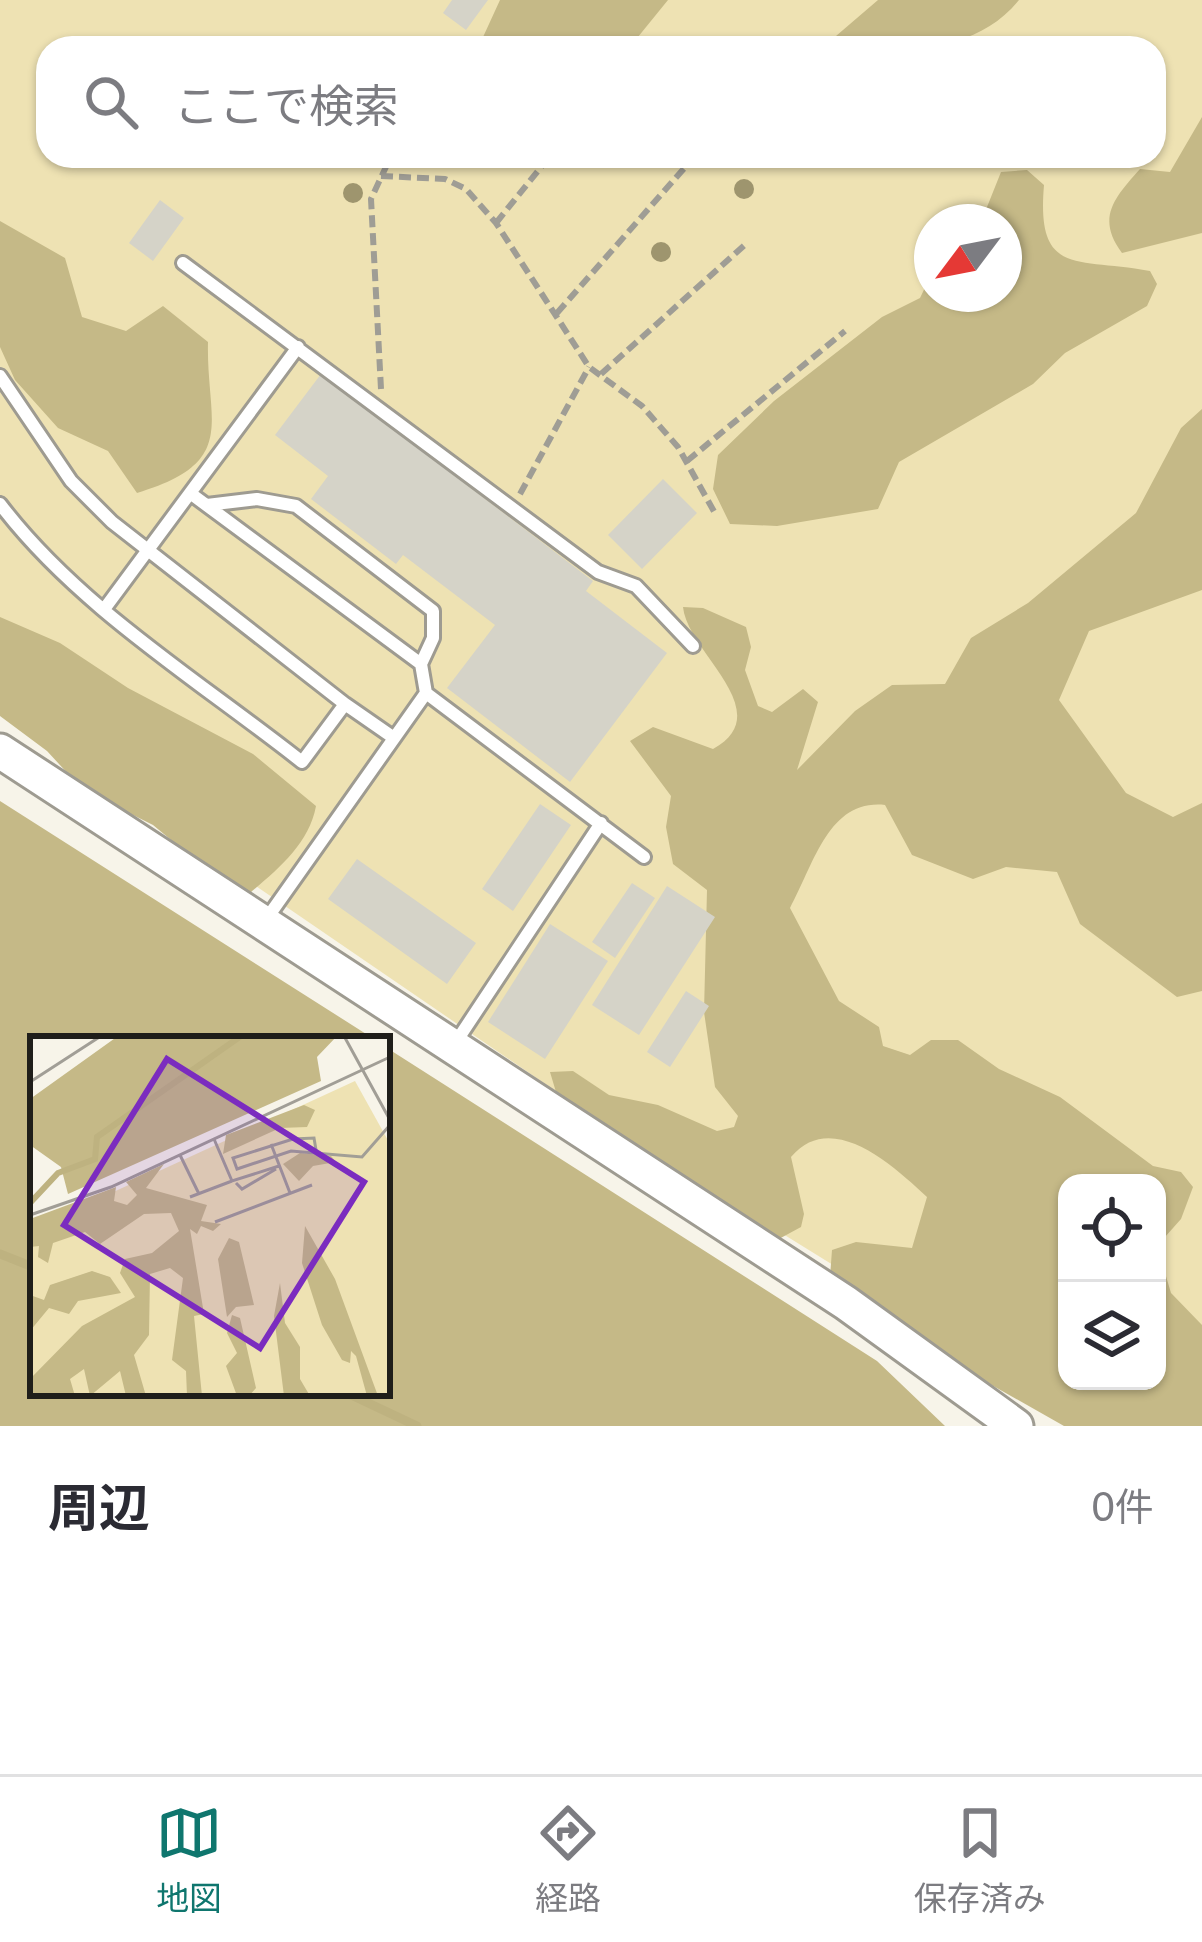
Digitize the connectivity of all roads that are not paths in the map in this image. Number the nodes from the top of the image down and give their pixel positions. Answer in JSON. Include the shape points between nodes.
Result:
{"nodes":[{"id":1,"x":183,"y":263,"type":"dead end"},
{"id":2,"x":298,"y":347,"type":"junction"},
{"id":3,"x":0,"y":376,"type":"edge"},
{"id":4,"x":190,"y":493,"type":"junction"},
{"id":5,"x":0,"y":504,"type":"edge"},
{"id":6,"x":207,"y":506,"type":"junction"},
{"id":7,"x":148,"y":551,"type":"junction"},
{"id":8,"x":106,"y":608,"type":"junction"},
{"id":9,"x":693,"y":646,"type":"dead end"},
{"id":10,"x":421,"y":664,"type":"junction"},
{"id":11,"x":426,"y":693,"type":"junction"},
{"id":12,"x":345,"y":704,"type":"junction"},
{"id":13,"x":394,"y":738,"type":"junction"},
{"id":14,"x":0,"y":751,"type":"edge"},
{"id":15,"x":601,"y":823,"type":"junction"},
{"id":16,"x":644,"y":857,"type":"dead end"},
{"id":17,"x":264,"y":922,"type":"junction"},
{"id":18,"x":453,"y":1046,"type":"junction"},
{"id":19,"x":1016,"y":1426,"type":"edge"}],
"edges":[{"from":1,"to":2,"type":"lane"},
{"from":2,"to":4,"type":"lane"},
{"from":2,"to":9,"type":"lane","via":[[598,572],[636,586]]},
{"from":3,"to":7,"type":"lane","via":[[71,481]]},
{"from":4,"to":6,"type":"lane"},
{"from":4,"to":7,"type":"lane"},
{"from":5,"to":8,"type":"lane"},
{"from":6,"to":10,"type":"lane"},
{"from":6,"to":10,"type":"lane","via":[[257,499],[296,506],[433,611]]},
{"from":7,"to":8,"type":"lane"},
{"from":7,"to":12,"type":"lane"},
{"from":8,"to":12,"type":"lane","via":[[302,761]]},
{"from":10,"to":11,"type":"lane"},
{"from":11,"to":13,"type":"lane"},
{"from":11,"to":15,"type":"lane"},
{"from":12,"to":13,"type":"lane"},
{"from":13,"to":17,"type":"lane"},
{"from":14,"to":17,"type":"street"},
{"from":15,"to":16,"type":"lane"},
{"from":15,"to":18,"type":"lane"},
{"from":17,"to":18,"type":"street"},
{"from":18,"to":19,"type":"street","via":[[846,1303]]}]}
